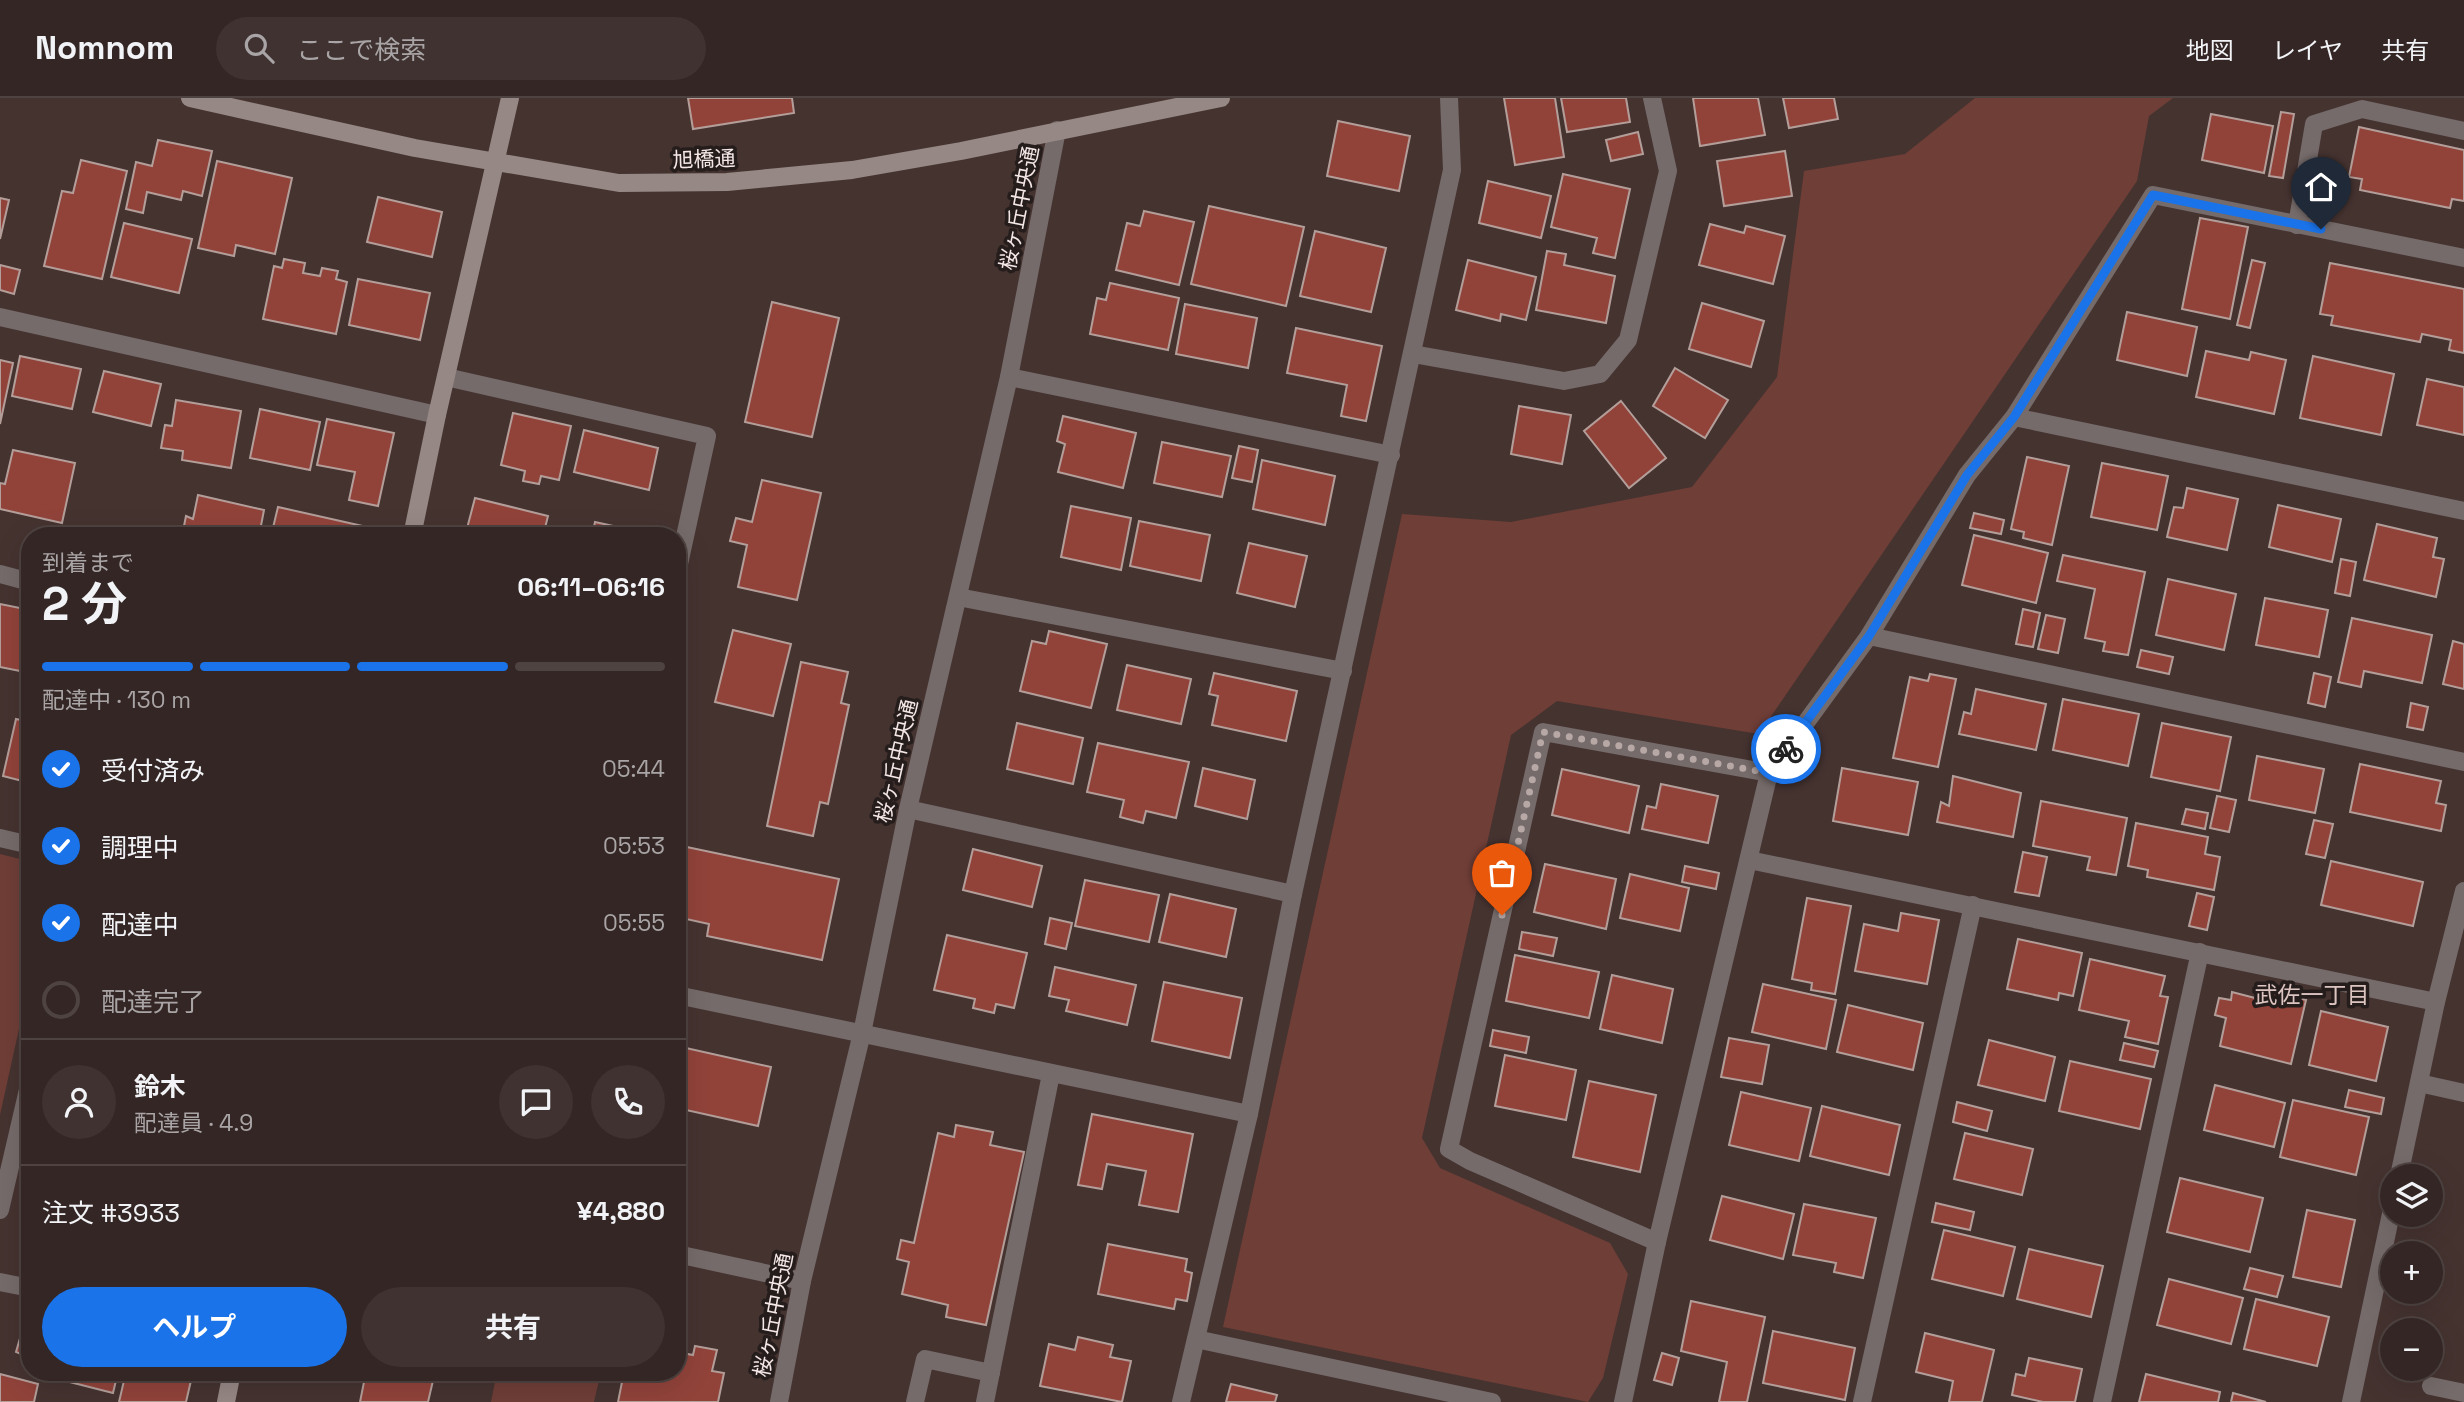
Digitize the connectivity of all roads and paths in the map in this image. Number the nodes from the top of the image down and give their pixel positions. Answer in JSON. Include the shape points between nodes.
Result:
{"nodes":[{"id":1,"x":190,"y":98,"type":"edge"},
{"id":2,"x":510,"y":98,"type":"edge"},
{"id":3,"x":1221,"y":98,"type":"edge"},
{"id":4,"x":1449,"y":98,"type":"edge"},
{"id":5,"x":1652,"y":98,"type":"edge"},
{"id":6,"x":1057,"y":130,"type":"junction"},
{"id":7,"x":2464,"y":131,"type":"edge"},
{"id":8,"x":495,"y":160,"type":"junction"},
{"id":9,"x":2297,"y":225,"type":"junction"},
{"id":10,"x":2464,"y":258,"type":"edge"},
{"id":11,"x":0,"y":317,"type":"edge"},
{"id":12,"x":1413,"y":354,"type":"junction"},
{"id":13,"x":446,"y":377,"type":"junction"},
{"id":14,"x":1009,"y":377,"type":"junction"},
{"id":15,"x":437,"y":415,"type":"junction"},
{"id":16,"x":2014,"y":417,"type":"junction"},
{"id":17,"x":1391,"y":455,"type":"junction"},
{"id":18,"x":2464,"y":511,"type":"edge"},
{"id":19,"x":414,"y":527,"type":"edge"},
{"id":20,"x":686,"y":532,"type":"edge"},
{"id":21,"x":0,"y":574,"type":"edge"},
{"id":22,"x":21,"y":580,"type":"edge"},
{"id":23,"x":958,"y":597,"type":"junction"},
{"id":24,"x":1869,"y":636,"type":"junction"},
{"id":25,"x":1343,"y":671,"type":"junction"},
{"id":26,"x":2464,"y":762,"type":"edge"},
{"id":27,"x":1769,"y":773,"type":"junction"},
{"id":28,"x":908,"y":809,"type":"junction"},
{"id":29,"x":0,"y":838,"type":"edge"},
{"id":30,"x":21,"y":843,"type":"edge"},
{"id":31,"x":1749,"y":860,"type":"junction"},
{"id":32,"x":2464,"y":891,"type":"edge"},
{"id":33,"x":1293,"y":894,"type":"junction"},
{"id":34,"x":1973,"y":905,"type":"junction"},
{"id":35,"x":2200,"y":952,"type":"junction"},
{"id":36,"x":686,"y":997,"type":"edge"},
{"id":37,"x":2436,"y":1002,"type":"junction"},
{"id":38,"x":862,"y":1033,"type":"junction"},
{"id":39,"x":1051,"y":1074,"type":"junction"},
{"id":40,"x":2419,"y":1083,"type":"junction"},
{"id":41,"x":2464,"y":1093,"type":"edge"},
{"id":42,"x":1249,"y":1114,"type":"junction"},
{"id":43,"x":21,"y":1120,"type":"edge"},
{"id":44,"x":2402,"y":1164,"type":"edge"},
{"id":45,"x":0,"y":1210,"type":"edge"},
{"id":46,"x":2388,"y":1227,"type":"edge"},
{"id":47,"x":1657,"y":1242,"type":"junction"},
{"id":48,"x":686,"y":1256,"type":"edge"},
{"id":49,"x":802,"y":1281,"type":"junction"},
{"id":50,"x":0,"y":1282,"type":"edge"},
{"id":51,"x":21,"y":1286,"type":"edge"},
{"id":52,"x":1196,"y":1339,"type":"junction"},
{"id":53,"x":991,"y":1373,"type":"junction"},
{"id":54,"x":230,"y":1381,"type":"edge"},
{"id":55,"x":2431,"y":1386,"type":"dead end"},
{"id":56,"x":2464,"y":1392,"type":"edge"},
{"id":57,"x":226,"y":1402,"type":"edge"},
{"id":58,"x":779,"y":1402,"type":"edge"},
{"id":59,"x":915,"y":1402,"type":"edge"},
{"id":60,"x":985,"y":1402,"type":"edge"},
{"id":61,"x":1181,"y":1402,"type":"edge"},
{"id":62,"x":1492,"y":1402,"type":"edge"},
{"id":63,"x":1623,"y":1402,"type":"edge"},
{"id":64,"x":1862,"y":1402,"type":"edge"},
{"id":65,"x":2102,"y":1402,"type":"edge"},
{"id":66,"x":2351,"y":1402,"type":"edge"}],
"edges":[{"from":1,"to":8,"type":"street","name":"旭橋通","via":[[415,148]]},
{"from":2,"to":8,"type":"street"},
{"from":3,"to":6,"type":"street","name":"旭橋通"},
{"from":4,"to":12,"type":"street","via":[[1452,170]]},
{"from":5,"to":12,"type":"street","via":[[1668,171],[1628,340],[1600,374],[1564,381]]},
{"from":6,"to":8,"type":"street","name":"旭橋通","via":[[852,170],[727,182],[620,183]]},
{"from":6,"to":14,"type":"street","name":"桜ヶ丘中央通"},
{"from":7,"to":9,"type":"street","via":[[2362,109],[2314,124]]},
{"from":8,"to":13,"type":"street"},
{"from":9,"to":10,"type":"street"},
{"from":9,"to":16,"type":"street","via":[[2153,195]]},
{"from":11,"to":15,"type":"street"},
{"from":12,"to":17,"type":"street"},
{"from":13,"to":15,"type":"street"},
{"from":13,"to":20,"type":"street","via":[[707,436]]},
{"from":14,"to":17,"type":"street"},
{"from":14,"to":23,"type":"street","name":"桜ヶ丘中央通"},
{"from":15,"to":19,"type":"street"},
{"from":16,"to":18,"type":"street"},
{"from":16,"to":24,"type":"street","via":[[1967,475]]},
{"from":17,"to":25,"type":"street"},
{"from":21,"to":22,"type":"street"},
{"from":23,"to":25,"type":"street"},
{"from":23,"to":28,"type":"street","name":"桜ヶ丘中央通"},
{"from":24,"to":26,"type":"street"},
{"from":24,"to":27,"type":"street"},
{"from":25,"to":33,"type":"street"},
{"from":27,"to":31,"type":"street"},
{"from":27,"to":47,"type":"street","via":[[1543,732],[1449,1149]]},
{"from":28,"to":33,"type":"street"},
{"from":28,"to":38,"type":"street","name":"桜ヶ丘中央通"},
{"from":29,"to":30,"type":"street"},
{"from":31,"to":34,"type":"street"},
{"from":31,"to":47,"type":"street"},
{"from":32,"to":37,"type":"street"},
{"from":33,"to":42,"type":"street"},
{"from":34,"to":35,"type":"street"},
{"from":34,"to":64,"type":"street"},
{"from":35,"to":37,"type":"street"},
{"from":35,"to":65,"type":"street"},
{"from":36,"to":38,"type":"street"},
{"from":37,"to":40,"type":"street"},
{"from":38,"to":39,"type":"street"},
{"from":38,"to":49,"type":"street","name":"桜ヶ丘中央通"},
{"from":39,"to":42,"type":"street"},
{"from":39,"to":53,"type":"street"},
{"from":40,"to":41,"type":"street"},
{"from":40,"to":44,"type":"street"},
{"from":42,"to":52,"type":"street"},
{"from":43,"to":45,"type":"street"},
{"from":46,"to":66,"type":"street"},
{"from":47,"to":63,"type":"street"},
{"from":48,"to":49,"type":"street"},
{"from":49,"to":58,"type":"street","name":"桜ヶ丘中央通"},
{"from":50,"to":51,"type":"street"},
{"from":52,"to":61,"type":"street"},
{"from":52,"to":62,"type":"street"},
{"from":53,"to":59,"type":"street","via":[[925,1359]]},
{"from":53,"to":60,"type":"street"},
{"from":54,"to":57,"type":"street"},
{"from":55,"to":56,"type":"street"}]}
